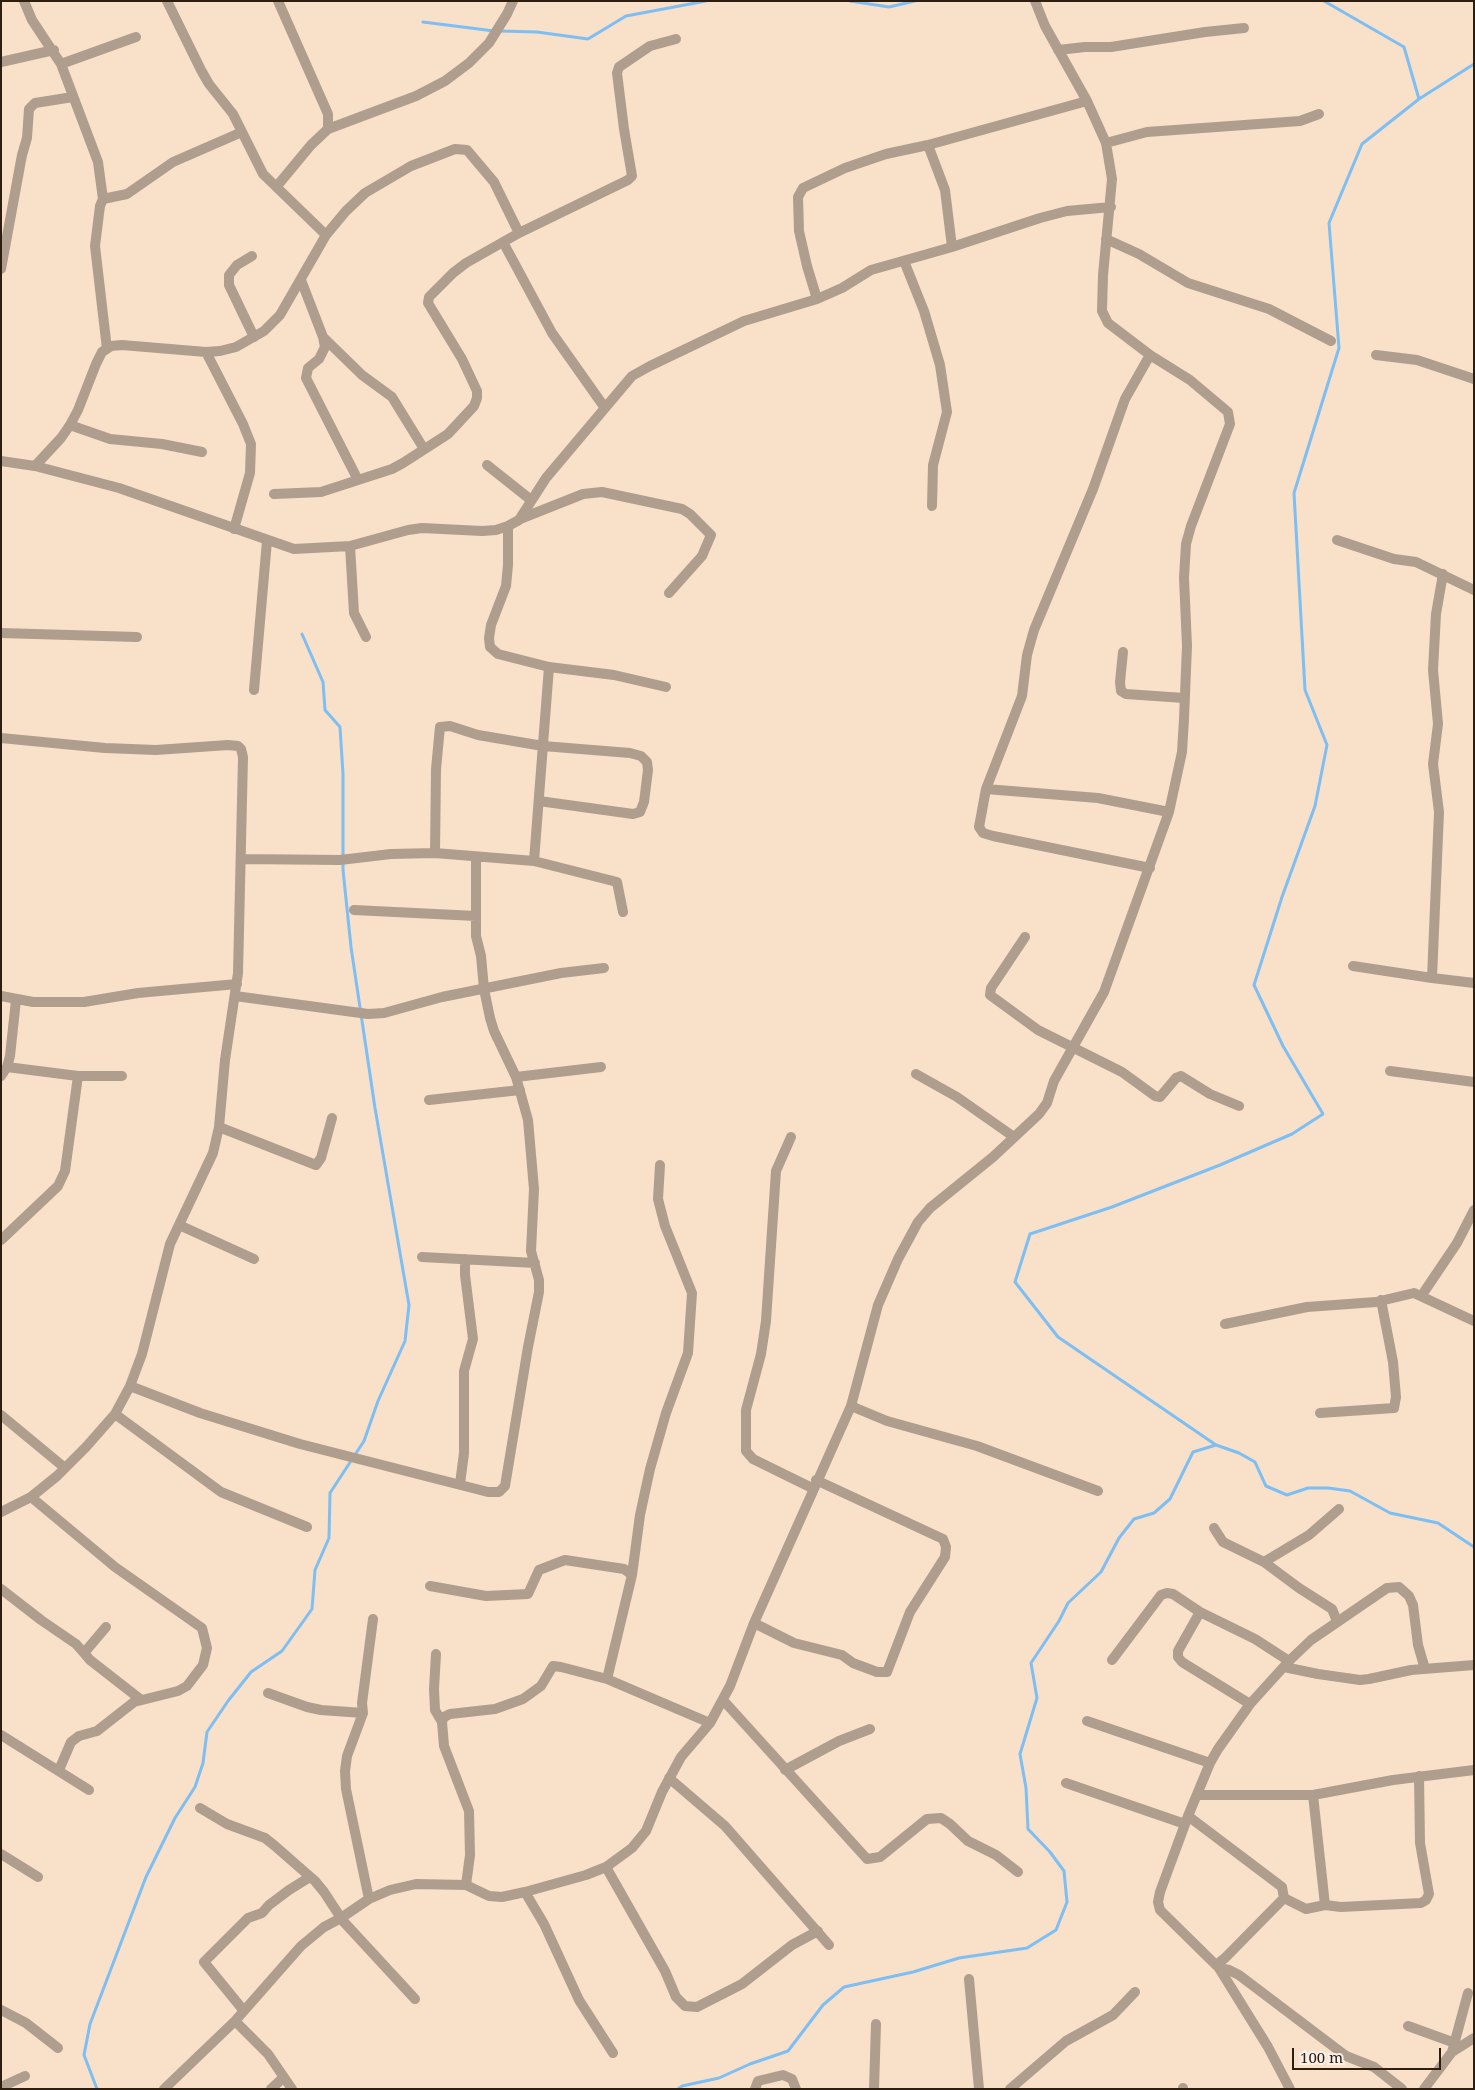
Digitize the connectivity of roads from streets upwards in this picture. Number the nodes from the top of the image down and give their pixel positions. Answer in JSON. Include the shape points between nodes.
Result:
{"nodes":[{"id":1,"x":24,"y":1,"type":"edge"},
{"id":2,"x":167,"y":1,"type":"edge"},
{"id":3,"x":278,"y":1,"type":"edge"},
{"id":4,"x":513,"y":1,"type":"edge"},
{"id":5,"x":1035,"y":1,"type":"edge"},
{"id":6,"x":1244,"y":28,"type":"dead end"},
{"id":7,"x":136,"y":37,"type":"dead end"},
{"id":8,"x":676,"y":39,"type":"dead end"},
{"id":9,"x":54,"y":50,"type":"junction"},
{"id":10,"x":1058,"y":50,"type":"junction"},
{"id":11,"x":1,"y":62,"type":"edge"},
{"id":12,"x":61,"y":64,"type":"junction"},
{"id":13,"x":74,"y":97,"type":"junction"},
{"id":14,"x":1087,"y":101,"type":"junction"},
{"id":15,"x":1319,"y":114,"type":"dead end"},
{"id":16,"x":328,"y":129,"type":"junction"},
{"id":17,"x":242,"y":132,"type":"junction"},
{"id":18,"x":1106,"y":143,"type":"junction"},
{"id":19,"x":928,"y":145,"type":"junction"},
{"id":20,"x":277,"y":186,"type":"junction"},
{"id":21,"x":103,"y":198,"type":"junction"},
{"id":22,"x":1111,"y":207,"type":"junction"},
{"id":23,"x":519,"y":233,"type":"junction"},
{"id":24,"x":326,"y":235,"type":"junction"},
{"id":25,"x":1106,"y":239,"type":"junction"},
{"id":26,"x":502,"y":242,"type":"junction"},
{"id":27,"x":952,"y":247,"type":"junction"},
{"id":28,"x":252,"y":256,"type":"dead end"},
{"id":29,"x":904,"y":260,"type":"junction"},
{"id":30,"x":1,"y":269,"type":"edge"},
{"id":31,"x":301,"y":280,"type":"junction"},
{"id":32,"x":817,"y":299,"type":"junction"},
{"id":33,"x":254,"y":337,"type":"junction"},
{"id":34,"x":323,"y":338,"type":"junction"},
{"id":35,"x":1331,"y":341,"type":"dead end"},
{"id":36,"x":107,"y":349,"type":"junction"},
{"id":37,"x":206,"y":352,"type":"junction"},
{"id":38,"x":1150,"y":355,"type":"junction"},
{"id":39,"x":1376,"y":356,"type":"dead end"},
{"id":40,"x":1474,"y":379,"type":"edge"},
{"id":41,"x":605,"y":408,"type":"junction"},
{"id":42,"x":70,"y":425,"type":"junction"},
{"id":43,"x":424,"y":449,"type":"junction"},
{"id":44,"x":202,"y":452,"type":"dead end"},
{"id":45,"x":1,"y":461,"type":"edge"},
{"id":46,"x":487,"y":465,"type":"dead end"},
{"id":47,"x":35,"y":466,"type":"junction"},
{"id":48,"x":358,"y":480,"type":"junction"},
{"id":49,"x":274,"y":494,"type":"dead end"},
{"id":50,"x":531,"y":500,"type":"junction"},
{"id":51,"x":932,"y":506,"type":"dead end"},
{"id":52,"x":519,"y":520,"type":"junction"},
{"id":53,"x":508,"y":526,"type":"junction"},
{"id":54,"x":234,"y":528,"type":"junction"},
{"id":55,"x":1338,"y":540,"type":"dead end"},
{"id":56,"x":267,"y":541,"type":"junction"},
{"id":57,"x":350,"y":546,"type":"junction"},
{"id":58,"x":1443,"y":574,"type":"junction"},
{"id":59,"x":1474,"y":590,"type":"edge"},
{"id":60,"x":669,"y":593,"type":"dead end"},
{"id":61,"x":1,"y":633,"type":"edge"},
{"id":62,"x":136,"y":637,"type":"dead end"},
{"id":63,"x":366,"y":637,"type":"dead end"},
{"id":64,"x":1123,"y":652,"type":"dead end"},
{"id":65,"x":549,"y":667,"type":"junction"},
{"id":66,"x":666,"y":687,"type":"dead end"},
{"id":67,"x":254,"y":690,"type":"dead end"},
{"id":68,"x":1184,"y":698,"type":"junction"},
{"id":69,"x":1,"y":738,"type":"edge"},
{"id":70,"x":544,"y":746,"type":"junction"},
{"id":71,"x":986,"y":789,"type":"junction"},
{"id":72,"x":539,"y":801,"type":"junction"},
{"id":73,"x":1169,"y":812,"type":"junction"},
{"id":74,"x":435,"y":854,"type":"junction"},
{"id":75,"x":476,"y":857,"type":"junction"},
{"id":76,"x":242,"y":859,"type":"junction"},
{"id":77,"x":534,"y":861,"type":"junction"},
{"id":78,"x":1150,"y":868,"type":"junction"},
{"id":79,"x":354,"y":910,"type":"dead end"},
{"id":80,"x":623,"y":912,"type":"dead end"},
{"id":81,"x":476,"y":916,"type":"junction"},
{"id":82,"x":1025,"y":937,"type":"dead end"},
{"id":83,"x":1353,"y":966,"type":"dead end"},
{"id":84,"x":604,"y":968,"type":"dead end"},
{"id":85,"x":1432,"y":978,"type":"junction"},
{"id":86,"x":1474,"y":983,"type":"edge"},
{"id":87,"x":237,"y":984,"type":"junction"},
{"id":88,"x":484,"y":989,"type":"junction"},
{"id":89,"x":1,"y":996,"type":"edge"},
{"id":90,"x":235,"y":996,"type":"junction"},
{"id":91,"x":16,"y":1000,"type":"junction"},
{"id":92,"x":1074,"y":1048,"type":"junction"},
{"id":93,"x":7,"y":1067,"type":"junction"},
{"id":94,"x":601,"y":1067,"type":"dead end"},
{"id":95,"x":1390,"y":1071,"type":"dead end"},
{"id":96,"x":916,"y":1074,"type":"dead end"},
{"id":97,"x":1,"y":1076,"type":"edge"},
{"id":98,"x":78,"y":1076,"type":"junction"},
{"id":99,"x":122,"y":1076,"type":"dead end"},
{"id":100,"x":516,"y":1077,"type":"junction"},
{"id":101,"x":1474,"y":1082,"type":"edge"},
{"id":102,"x":520,"y":1090,"type":"junction"},
{"id":103,"x":428,"y":1100,"type":"dead end"},
{"id":104,"x":1239,"y":1106,"type":"dead end"},
{"id":105,"x":332,"y":1118,"type":"dead end"},
{"id":106,"x":219,"y":1127,"type":"junction"},
{"id":107,"x":791,"y":1137,"type":"dead end"},
{"id":108,"x":1014,"y":1137,"type":"junction"},
{"id":109,"x":660,"y":1165,"type":"dead end"},
{"id":110,"x":1474,"y":1210,"type":"edge"},
{"id":111,"x":179,"y":1225,"type":"junction"},
{"id":112,"x":1,"y":1240,"type":"edge"},
{"id":113,"x":422,"y":1257,"type":"dead end"},
{"id":114,"x":254,"y":1259,"type":"dead end"},
{"id":115,"x":465,"y":1259,"type":"junction"},
{"id":116,"x":535,"y":1262,"type":"junction"},
{"id":117,"x":1422,"y":1295,"type":"junction"},
{"id":118,"x":1381,"y":1300,"type":"junction"},
{"id":119,"x":1474,"y":1321,"type":"edge"},
{"id":120,"x":1225,"y":1324,"type":"dead end"},
{"id":121,"x":130,"y":1386,"type":"junction"},
{"id":122,"x":850,"y":1406,"type":"junction"},
{"id":123,"x":1320,"y":1413,"type":"dead end"},
{"id":124,"x":115,"y":1414,"type":"junction"},
{"id":125,"x":1,"y":1415,"type":"edge"},
{"id":126,"x":64,"y":1468,"type":"junction"},
{"id":127,"x":460,"y":1484,"type":"junction"},
{"id":128,"x":814,"y":1484,"type":"junction"},
{"id":129,"x":1098,"y":1490,"type":"dead end"},
{"id":130,"x":31,"y":1497,"type":"junction"},
{"id":131,"x":1339,"y":1509,"type":"dead end"},
{"id":132,"x":1,"y":1512,"type":"edge"},
{"id":133,"x":307,"y":1526,"type":"dead end"},
{"id":134,"x":1214,"y":1528,"type":"dead end"},
{"id":135,"x":1264,"y":1562,"type":"junction"},
{"id":136,"x":632,"y":1575,"type":"junction"},
{"id":137,"x":430,"y":1586,"type":"dead end"},
{"id":138,"x":1,"y":1589,"type":"edge"},
{"id":139,"x":1200,"y":1612,"type":"junction"},
{"id":140,"x":373,"y":1619,"type":"dead end"},
{"id":141,"x":1337,"y":1621,"type":"junction"},
{"id":142,"x":754,"y":1623,"type":"junction"},
{"id":143,"x":106,"y":1627,"type":"dead end"},
{"id":144,"x":84,"y":1653,"type":"junction"},
{"id":145,"x":436,"y":1654,"type":"dead end"},
{"id":146,"x":1112,"y":1660,"type":"dead end"},
{"id":147,"x":1287,"y":1664,"type":"junction"},
{"id":148,"x":1474,"y":1666,"type":"edge"},
{"id":149,"x":1425,"y":1669,"type":"junction"},
{"id":150,"x":607,"y":1679,"type":"junction"},
{"id":151,"x":268,"y":1693,"type":"dead end"},
{"id":152,"x":140,"y":1699,"type":"junction"},
{"id":153,"x":723,"y":1700,"type":"junction"},
{"id":154,"x":1250,"y":1704,"type":"junction"},
{"id":155,"x":363,"y":1713,"type":"junction"},
{"id":156,"x":1087,"y":1721,"type":"dead end"},
{"id":157,"x":442,"y":1722,"type":"junction"},
{"id":158,"x":710,"y":1723,"type":"junction"},
{"id":159,"x":870,"y":1729,"type":"dead end"},
{"id":160,"x":1,"y":1735,"type":"edge"},
{"id":161,"x":1210,"y":1763,"type":"junction"},
{"id":162,"x":59,"y":1770,"type":"junction"},
{"id":163,"x":785,"y":1770,"type":"junction"},
{"id":164,"x":1474,"y":1770,"type":"edge"},
{"id":165,"x":1419,"y":1776,"type":"junction"},
{"id":166,"x":669,"y":1778,"type":"junction"},
{"id":167,"x":1066,"y":1783,"type":"dead end"},
{"id":168,"x":89,"y":1790,"type":"dead end"},
{"id":169,"x":1197,"y":1795,"type":"junction"},
{"id":170,"x":1313,"y":1795,"type":"junction"},
{"id":171,"x":200,"y":1808,"type":"dead end"},
{"id":172,"x":1187,"y":1820,"type":"junction"},
{"id":173,"x":1,"y":1854,"type":"edge"},
{"id":174,"x":606,"y":1867,"type":"junction"},
{"id":175,"x":1018,"y":1872,"type":"dead end"},
{"id":176,"x":38,"y":1877,"type":"dead end"},
{"id":177,"x":310,"y":1877,"type":"junction"},
{"id":178,"x":466,"y":1885,"type":"junction"},
{"id":179,"x":525,"y":1892,"type":"junction"},
{"id":180,"x":1284,"y":1898,"type":"junction"},
{"id":181,"x":369,"y":1899,"type":"junction"},
{"id":182,"x":1325,"y":1905,"type":"junction"},
{"id":183,"x":341,"y":1918,"type":"junction"},
{"id":184,"x":818,"y":1931,"type":"junction"},
{"id":185,"x":829,"y":1944,"type":"dead end"},
{"id":186,"x":1218,"y":1966,"type":"junction"},
{"id":187,"x":969,"y":1979,"type":"dead end"},
{"id":188,"x":1135,"y":1992,"type":"dead end"},
{"id":189,"x":1468,"y":1993,"type":"dead end"},
{"id":190,"x":415,"y":1999,"type":"dead end"},
{"id":191,"x":1,"y":2010,"type":"edge"},
{"id":192,"x":244,"y":2011,"type":"junction"},
{"id":193,"x":235,"y":2020,"type":"junction"},
{"id":194,"x":876,"y":2024,"type":"dead end"},
{"id":195,"x":1408,"y":2026,"type":"dead end"},
{"id":196,"x":1474,"y":2038,"type":"edge"},
{"id":197,"x":1453,"y":2047,"type":"junction"},
{"id":198,"x":58,"y":2048,"type":"dead end"},
{"id":199,"x":613,"y":2053,"type":"dead end"},
{"id":200,"x":25,"y":2076,"type":"dead end"},
{"id":201,"x":283,"y":2078,"type":"junction"},
{"id":202,"x":1,"y":2087,"type":"edge"},
{"id":203,"x":164,"y":2089,"type":"edge"},
{"id":204,"x":271,"y":2089,"type":"edge"},
{"id":205,"x":292,"y":2089,"type":"edge"},
{"id":206,"x":755,"y":2089,"type":"edge"},
{"id":207,"x":796,"y":2089,"type":"edge"},
{"id":208,"x":874,"y":2089,"type":"edge"},
{"id":209,"x":979,"y":2089,"type":"edge"},
{"id":210,"x":1010,"y":2089,"type":"edge"},
{"id":211,"x":1290,"y":2089,"type":"edge"},
{"id":212,"x":1402,"y":2089,"type":"edge"},
{"id":213,"x":1424,"y":2089,"type":"edge"}],
"edges":[{"from":1,"to":9,"type":"street","via":[[32,20]]},
{"from":2,"to":17,"type":"street","via":[[208,84],[233,114]]},
{"from":3,"to":16,"type":"street","via":[[328,114]]},
{"from":4,"to":16,"type":"street","via":[[489,43],[445,81],[416,96]]},
{"from":5,"to":10,"type":"street"},
{"from":6,"to":10,"type":"street","via":[[1111,47]]},
{"from":7,"to":12,"type":"street"},
{"from":8,"to":23,"type":"street","via":[[650,46],[619,68],[617,73],[632,176]]},
{"from":9,"to":11,"type":"street"},
{"from":9,"to":12,"type":"street"},
{"from":10,"to":14,"type":"street"},
{"from":12,"to":13,"type":"street"},
{"from":13,"to":21,"type":"street","via":[[98,162]]},
{"from":13,"to":30,"type":"street","via":[[35,103],[29,109],[27,138]]},
{"from":14,"to":18,"type":"street"},
{"from":14,"to":19,"type":"street"},
{"from":15,"to":18,"type":"street","via":[[1300,121],[1147,132]]},
{"from":16,"to":20,"type":"street","via":[[311,144]]},
{"from":17,"to":20,"type":"street","via":[[263,174]]},
{"from":17,"to":21,"type":"street","via":[[173,162],[127,194]]},
{"from":18,"to":22,"type":"street","via":[[1112,179]]},
{"from":19,"to":27,"type":"street","via":[[945,190]]},
{"from":19,"to":32,"type":"street","via":[[886,154],[845,168],[803,188],[798,197],[799,231]]},
{"from":20,"to":24,"type":"street"},
{"from":21,"to":36,"type":"street","via":[[95,246]]},
{"from":22,"to":25,"type":"street"},
{"from":22,"to":27,"type":"street","via":[[1066,211]]},
{"from":23,"to":24,"type":"street","via":[[494,182],[473,155],[461,148],[411,166],[365,193]]},
{"from":23,"to":26,"type":"street"},
{"from":24,"to":31,"type":"street"},
{"from":25,"to":35,"type":"street","via":[[1188,282],[1269,310]]},
{"from":25,"to":38,"type":"street","via":[[1102,311],[1108,323]]},
{"from":26,"to":41,"type":"street","via":[[552,334]]},
{"from":26,"to":43,"type":"street","via":[[466,263],[428,296],[428,303],[462,359],[477,391],[477,398],[474,406],[448,434]]},
{"from":27,"to":29,"type":"street"},
{"from":28,"to":33,"type":"street","via":[[237,265],[229,275],[229,285]]},
{"from":29,"to":32,"type":"street","via":[[871,270]]},
{"from":29,"to":51,"type":"street","via":[[940,365],[947,412],[933,465]]},
{"from":31,"to":33,"type":"street","via":[[280,315]]},
{"from":31,"to":34,"type":"street"},
{"from":32,"to":41,"type":"street","via":[[744,320],[650,366],[632,376]]},
{"from":33,"to":37,"type":"street","via":[[236,347]]},
{"from":34,"to":43,"type":"street","via":[[362,375],[392,397]]},
{"from":34,"to":48,"type":"street","via":[[325,347],[319,360],[308,368],[306,378]]},
{"from":36,"to":37,"type":"street","via":[[122,345]]},
{"from":36,"to":42,"type":"street","via":[[96,364]]},
{"from":37,"to":54,"type":"street","via":[[251,444],[250,473]]},
{"from":38,"to":68,"type":"street","via":[[1190,380],[1228,412],[1230,424],[1186,544]]},
{"from":38,"to":71,"type":"street","via":[[1124,399],[1093,489],[1034,630],[1026,655],[1022,696]]},
{"from":39,"to":40,"type":"street","via":[[1417,360]]},
{"from":41,"to":50,"type":"street"},
{"from":42,"to":44,"type":"street","via":[[110,439]]},
{"from":42,"to":47,"type":"street"},
{"from":43,"to":48,"type":"street","via":[[392,469]]},
{"from":45,"to":47,"type":"street"},
{"from":46,"to":50,"type":"street"},
{"from":47,"to":54,"type":"street","via":[[119,488]]},
{"from":48,"to":49,"type":"street","via":[[320,492]]},
{"from":50,"to":52,"type":"street"},
{"from":52,"to":53,"type":"street"},
{"from":52,"to":60,"type":"street","via":[[561,501],[602,492],[682,509],[711,535],[702,556]]},
{"from":53,"to":57,"type":"street","via":[[482,531],[422,528]]},
{"from":53,"to":65,"type":"street","via":[[506,586],[491,625],[490,648],[498,654]]},
{"from":54,"to":56,"type":"street"},
{"from":55,"to":58,"type":"street","via":[[1416,562]]},
{"from":56,"to":57,"type":"street","via":[[294,549]]},
{"from":56,"to":67,"type":"street"},
{"from":57,"to":63,"type":"street","via":[[354,613]]},
{"from":58,"to":59,"type":"street"},
{"from":58,"to":85,"type":"street","via":[[1436,614],[1433,670],[1438,730],[1433,764],[1439,812]]},
{"from":61,"to":62,"type":"street"},
{"from":64,"to":68,"type":"street","via":[[1121,691]]},
{"from":65,"to":66,"type":"street","via":[[614,675]]},
{"from":65,"to":70,"type":"street"},
{"from":68,"to":73,"type":"street","via":[[1182,752]]},
{"from":69,"to":76,"type":"street","via":[[156,750],[238,746],[243,757]]},
{"from":70,"to":72,"type":"street"},
{"from":70,"to":72,"type":"street","via":[[630,753],[641,756],[647,762],[648,770],[644,802],[640,812],[633,814]]},
{"from":70,"to":74,"type":"street","via":[[478,735],[450,726],[440,727]]},
{"from":71,"to":73,"type":"street","via":[[1098,798]]},
{"from":71,"to":78,"type":"street","via":[[979,818],[983,833]]},
{"from":72,"to":77,"type":"street"},
{"from":73,"to":78,"type":"street"},
{"from":74,"to":75,"type":"street"},
{"from":74,"to":76,"type":"street","via":[[391,854],[340,860]]},
{"from":75,"to":77,"type":"street"},
{"from":75,"to":81,"type":"street"},
{"from":76,"to":87,"type":"street"},
{"from":77,"to":80,"type":"street","via":[[616,882]]},
{"from":78,"to":92,"type":"street","via":[[1104,992]]},
{"from":79,"to":81,"type":"street"},
{"from":81,"to":88,"type":"street"},
{"from":82,"to":92,"type":"street","via":[[991,988],[990,995],[1038,1030]]},
{"from":83,"to":85,"type":"street"},
{"from":84,"to":88,"type":"street"},
{"from":85,"to":86,"type":"street"},
{"from":87,"to":90,"type":"street"},
{"from":87,"to":91,"type":"street","via":[[138,993],[84,1002]]},
{"from":88,"to":90,"type":"street","via":[[368,1014]]},
{"from":88,"to":100,"type":"street","via":[[494,1031]]},
{"from":89,"to":91,"type":"street"},
{"from":90,"to":106,"type":"street"},
{"from":91,"to":93,"type":"street"},
{"from":92,"to":104,"type":"street","via":[[1122,1072],[1155,1096],[1160,1097],[1181,1076],[1210,1094]]},
{"from":92,"to":108,"type":"street","via":[[1054,1081],[1047,1103]]},
{"from":93,"to":97,"type":"street"},
{"from":93,"to":98,"type":"street"},
{"from":94,"to":100,"type":"street"},
{"from":95,"to":101,"type":"street"},
{"from":96,"to":108,"type":"street","via":[[957,1097]]},
{"from":98,"to":99,"type":"street"},
{"from":98,"to":112,"type":"street","via":[[65,1171],[58,1186]]},
{"from":100,"to":102,"type":"street"},
{"from":102,"to":103,"type":"street"},
{"from":102,"to":116,"type":"street","via":[[528,1120],[533,1166],[531,1242]]},
{"from":105,"to":106,"type":"street","via":[[316,1165]]},
{"from":106,"to":111,"type":"street","via":[[213,1153]]},
{"from":107,"to":128,"type":"street","via":[[776,1171],[766,1321],[746,1410],[746,1451],[753,1459]]},
{"from":108,"to":122,"type":"street","via":[[930,1208],[918,1222],[878,1305]]},
{"from":109,"to":136,"type":"street","via":[[658,1198],[665,1226],[692,1293],[688,1353],[650,1469]]},
{"from":110,"to":117,"type":"street","via":[[1457,1243]]},
{"from":111,"to":114,"type":"street"},
{"from":111,"to":121,"type":"street","via":[[166,1257],[142,1354]]},
{"from":113,"to":115,"type":"street"},
{"from":115,"to":116,"type":"street"},
{"from":115,"to":127,"type":"street","via":[[464,1275],[473,1339],[464,1371],[464,1448]]},
{"from":116,"to":127,"type":"street","via":[[540,1280],[539,1292],[508,1477],[499,1492]]},
{"from":117,"to":118,"type":"street","via":[[1404,1294]]},
{"from":117,"to":119,"type":"street"},
{"from":118,"to":120,"type":"street","via":[[1308,1307]]},
{"from":118,"to":123,"type":"street","via":[[1393,1362],[1394,1408]]},
{"from":121,"to":124,"type":"street"},
{"from":121,"to":127,"type":"street","via":[[200,1413],[300,1444]]},
{"from":122,"to":128,"type":"street"},
{"from":122,"to":129,"type":"street","via":[[887,1421],[977,1446]]},
{"from":124,"to":126,"type":"street"},
{"from":124,"to":133,"type":"street","via":[[221,1492]]},
{"from":125,"to":126,"type":"street"},
{"from":126,"to":130,"type":"street"},
{"from":128,"to":142,"type":"street"},
{"from":128,"to":142,"type":"street","via":[[943,1539],[945,1557],[910,1612],[887,1672],[877,1672],[842,1655],[794,1643]]},
{"from":130,"to":132,"type":"street"},
{"from":130,"to":152,"type":"street","via":[[115,1567],[202,1628],[207,1648],[203,1665],[187,1686]]},
{"from":131,"to":135,"type":"street","via":[[1309,1535]]},
{"from":134,"to":135,"type":"street","via":[[1223,1542]]},
{"from":135,"to":141,"type":"street","via":[[1332,1608]]},
{"from":136,"to":137,"type":"street","via":[[624,1569],[565,1560],[539,1570],[528,1594],[486,1596]]},
{"from":136,"to":150,"type":"street"},
{"from":138,"to":144,"type":"street"},
{"from":139,"to":146,"type":"street","via":[[1173,1594],[1161,1595]]},
{"from":139,"to":147,"type":"street","via":[[1255,1639]]},
{"from":139,"to":154,"type":"street","via":[[1178,1651],[1178,1657]]},
{"from":140,"to":155,"type":"street"},
{"from":141,"to":147,"type":"street","via":[[1311,1640]]},
{"from":141,"to":149,"type":"street","via":[[1387,1588],[1399,1587],[1410,1596],[1414,1605],[1418,1645]]},
{"from":142,"to":153,"type":"street"},
{"from":143,"to":144,"type":"street"},
{"from":144,"to":152,"type":"street"},
{"from":145,"to":157,"type":"street","via":[[434,1689],[436,1710]]},
{"from":147,"to":149,"type":"street","via":[[1318,1674],[1360,1680]]},
{"from":147,"to":154,"type":"street"},
{"from":148,"to":149,"type":"street"},
{"from":150,"to":157,"type":"street","via":[[553,1666],[541,1686],[523,1699],[495,1708],[450,1714]]},
{"from":150,"to":158,"type":"street"},
{"from":151,"to":155,"type":"street","via":[[308,1708]]},
{"from":152,"to":162,"type":"street","via":[[97,1731],[71,1742]]},
{"from":153,"to":158,"type":"street"},
{"from":153,"to":163,"type":"street"},
{"from":154,"to":161,"type":"street"},
{"from":155,"to":181,"type":"street","via":[[345,1771],[346,1790]]},
{"from":156,"to":161,"type":"street"},
{"from":157,"to":178,"type":"street","via":[[444,1746],[470,1811]]},
{"from":158,"to":166,"type":"street"},
{"from":159,"to":163,"type":"street","via":[[839,1740]]},
{"from":160,"to":162,"type":"street"},
{"from":161,"to":169,"type":"street"},
{"from":162,"to":168,"type":"street"},
{"from":163,"to":175,"type":"street","via":[[866,1859],[880,1857],[927,1819],[941,1818],[968,1841]]},
{"from":164,"to":165,"type":"street"},
{"from":165,"to":170,"type":"street"},
{"from":165,"to":182,"type":"street","via":[[1420,1843],[1428,1894],[1426,1900],[1341,1907]]},
{"from":166,"to":174,"type":"street","via":[[646,1831],[632,1848]]},
{"from":166,"to":184,"type":"street","via":[[725,1826]]},
{"from":167,"to":172,"type":"street"},
{"from":169,"to":170,"type":"street"},
{"from":169,"to":172,"type":"street"},
{"from":170,"to":182,"type":"street"},
{"from":171,"to":177,"type":"street","via":[[227,1824],[265,1838]]},
{"from":172,"to":180,"type":"street","via":[[1282,1887]]},
{"from":172,"to":186,"type":"street","via":[[1158,1902],[1164,1915]]},
{"from":173,"to":176,"type":"street"},
{"from":174,"to":179,"type":"street"},
{"from":174,"to":184,"type":"street","via":[[665,1971],[676,1997],[685,2006],[697,2007],[742,1984],[792,1945]]},
{"from":177,"to":183,"type":"street"},
{"from":177,"to":192,"type":"street","via":[[269,1905],[262,1914],[248,1918],[204,1962]]},
{"from":178,"to":179,"type":"street","via":[[489,1896]]},
{"from":178,"to":181,"type":"street","via":[[416,1884]]},
{"from":179,"to":199,"type":"street","via":[[544,1924],[579,2000]]},
{"from":180,"to":182,"type":"street","via":[[1306,1909]]},
{"from":180,"to":186,"type":"street"},
{"from":181,"to":183,"type":"street"},
{"from":183,"to":190,"type":"street"},
{"from":183,"to":192,"type":"street","via":[[300,1946]]},
{"from":184,"to":185,"type":"street"},
{"from":186,"to":211,"type":"street"},
{"from":186,"to":212,"type":"street","via":[[1239,1975],[1346,2056],[1374,2067]]},
{"from":187,"to":209,"type":"street"},
{"from":188,"to":210,"type":"street","via":[[1119,2010],[1066,2041]]},
{"from":189,"to":197,"type":"street"},
{"from":191,"to":198,"type":"street","via":[[26,2023]]},
{"from":192,"to":193,"type":"street"},
{"from":193,"to":201,"type":"street","via":[[268,2054]]},
{"from":193,"to":203,"type":"street"},
{"from":194,"to":208,"type":"street"},
{"from":195,"to":197,"type":"street"},
{"from":196,"to":197,"type":"street"},
{"from":197,"to":213,"type":"street"},
{"from":200,"to":202,"type":"street"},
{"from":201,"to":204,"type":"street"},
{"from":201,"to":205,"type":"street"},
{"from":206,"to":207,"type":"street","via":[[758,2081],[783,2075],[792,2079]]}]}
